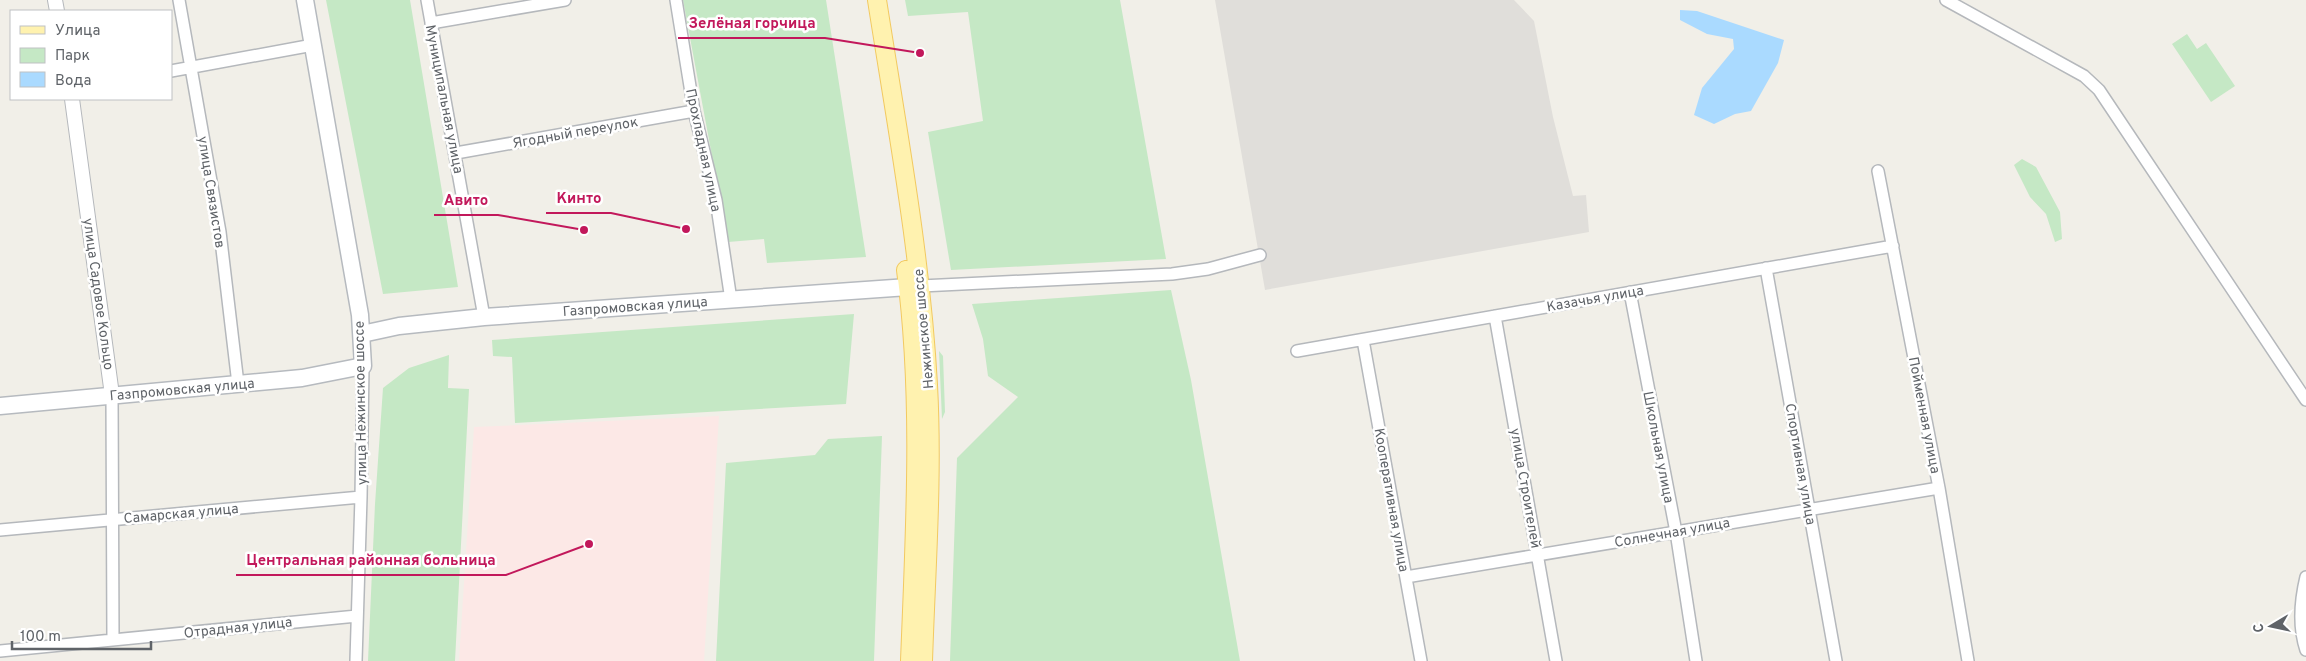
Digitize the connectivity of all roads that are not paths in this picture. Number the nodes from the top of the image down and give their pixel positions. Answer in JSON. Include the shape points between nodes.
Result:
{"nodes":[{"id":1,"x":179,"y":0,"type":"edge"},
{"id":2,"x":305,"y":0,"type":"edge"},
{"id":3,"x":427,"y":0,"type":"edge"},
{"id":4,"x":565,"y":0,"type":"edge"},
{"id":5,"x":676,"y":0,"type":"edge"},
{"id":6,"x":866,"y":0,"type":"edge"},
{"id":7,"x":877,"y":0,"type":"edge"},
{"id":8,"x":1946,"y":0,"type":"edge"},
{"id":9,"x":431,"y":23,"type":"junction"},
{"id":10,"x":313,"y":45,"type":"junction"},
{"id":11,"x":191,"y":68,"type":"junction"},
{"id":12,"x":172,"y":71,"type":"edge"},
{"id":13,"x":72,"y":100,"type":"edge"},
{"id":14,"x":694,"y":111,"type":"junction"},
{"id":15,"x":456,"y":153,"type":"junction"},
{"id":16,"x":1878,"y":171,"type":"dead end"},
{"id":17,"x":1893,"y":246,"type":"junction"},
{"id":18,"x":1260,"y":255,"type":"dead end"},
{"id":19,"x":1766,"y":268,"type":"junction"},
{"id":20,"x":914,"y":287,"type":"junction"},
{"id":21,"x":1630,"y":292,"type":"junction"},
{"id":22,"x":731,"y":300,"type":"junction"},
{"id":23,"x":1495,"y":316,"type":"junction"},
{"id":24,"x":484,"y":317,"type":"junction"},
{"id":25,"x":362,"y":334,"type":"junction"},
{"id":26,"x":1362,"y":340,"type":"junction"},
{"id":27,"x":1297,"y":351,"type":"dead end"},
{"id":28,"x":363,"y":366,"type":"junction"},
{"id":29,"x":238,"y":384,"type":"junction"},
{"id":30,"x":112,"y":395,"type":"junction"},
{"id":31,"x":2306,"y":400,"type":"edge"},
{"id":32,"x":0,"y":406,"type":"edge"},
{"id":33,"x":1939,"y":488,"type":"junction"},
{"id":34,"x":361,"y":497,"type":"junction"},
{"id":35,"x":1809,"y":508,"type":"junction"},
{"id":36,"x":112,"y":520,"type":"junction"},
{"id":37,"x":0,"y":530,"type":"edge"},
{"id":38,"x":1676,"y":532,"type":"junction"},
{"id":39,"x":1538,"y":555,"type":"junction"},
{"id":40,"x":1406,"y":577,"type":"junction"},
{"id":41,"x":2306,"y":577,"type":"edge"},
{"id":42,"x":357,"y":616,"type":"junction"},
{"id":43,"x":113,"y":640,"type":"junction"},
{"id":44,"x":2306,"y":650,"type":"edge"},
{"id":45,"x":0,"y":651,"type":"edge"},
{"id":46,"x":356,"y":661,"type":"edge"},
{"id":47,"x":910,"y":661,"type":"edge"},
{"id":48,"x":923,"y":661,"type":"edge"},
{"id":49,"x":1421,"y":661,"type":"edge"},
{"id":50,"x":1556,"y":661,"type":"edge"},
{"id":51,"x":1696,"y":661,"type":"edge"},
{"id":52,"x":1836,"y":661,"type":"edge"},
{"id":53,"x":1968,"y":661,"type":"edge"}],
"edges":[{"from":1,"to":11,"type":"street","name":"улица Связистов"},
{"from":2,"to":10,"type":"main road","name":"улица Нежинское шоссе"},
{"from":3,"to":9,"type":"street","name":"Муниципальная улица"},
{"from":4,"to":9,"type":"street"},
{"from":5,"to":14,"type":"street","name":"Прохладная улица"},
{"from":6,"to":20,"type":"main road","name":"Нежинское шоссе"},
{"from":7,"to":20,"type":"main road","name":"Нежинское шоссе"},
{"from":8,"to":31,"type":"street","via":[[2084,76],[2099,90]]},
{"from":9,"to":15,"type":"street","name":"Муниципальная улица"},
{"from":10,"to":11,"type":"street"},
{"from":10,"to":25,"type":"main road","name":"улица Нежинское шоссе"},
{"from":11,"to":12,"type":"street"},
{"from":11,"to":29,"type":"street","name":"улица Связистов","via":[[220,232]]},
{"from":13,"to":30,"type":"street","name":"улица Садовое Кольцо"},
{"from":14,"to":15,"type":"street","name":"Ягодный переулок"},
{"from":14,"to":22,"type":"street","name":"Прохладная улица","via":[[711,173]]},
{"from":15,"to":24,"type":"street","name":"Муниципальная улица"},
{"from":16,"to":17,"type":"street","name":"Пойменная улица"},
{"from":17,"to":19,"type":"street","name":"Казачья улица"},
{"from":17,"to":33,"type":"street","name":"Пойменная улица"},
{"from":18,"to":20,"type":"street","via":[[1172,274]]},
{"from":19,"to":21,"type":"street","name":"Казачья улица"},
{"from":19,"to":35,"type":"street","name":"Спортивная улица"},
{"from":20,"to":22,"type":"main road","name":"Газпромовская улица"},
{"from":20,"to":47,"type":"main road","name":"Нежинское шоссе","via":[[916,463]]},
{"from":20,"to":48,"type":"main road","name":"Нежинское шоссе","via":[[930,453]]},
{"from":21,"to":23,"type":"street","name":"Казачья улица"},
{"from":21,"to":38,"type":"street","name":"Школьная улица"},
{"from":22,"to":24,"type":"main road","name":"Газпромовская улица"},
{"from":23,"to":26,"type":"street","name":"Казачья улица"},
{"from":23,"to":39,"type":"street","name":"улица Строителей"},
{"from":24,"to":25,"type":"main road","name":"Газпромовская улица","via":[[399,326]]},
{"from":25,"to":28,"type":"main road","name":"улица Нежинское шоссе"},
{"from":26,"to":27,"type":"street","name":"Казачья улица"},
{"from":26,"to":40,"type":"street","name":"Кооперативная улица"},
{"from":28,"to":29,"type":"main road","name":"Газпромовская улица","via":[[321,376]]},
{"from":28,"to":34,"type":"street","name":"улица Нежинское шоссе"},
{"from":29,"to":30,"type":"main road","name":"Газпромовская улица"},
{"from":30,"to":32,"type":"main road","name":"Газпромовская улица"},
{"from":30,"to":36,"type":"street","name":"улица Садовое Кольцо"},
{"from":33,"to":35,"type":"street","name":"Солнечная улица"},
{"from":33,"to":53,"type":"street","name":"Пойменная улица"},
{"from":34,"to":36,"type":"street","name":"Самарская улица"},
{"from":34,"to":42,"type":"street","name":"улица Нежинское шоссе"},
{"from":35,"to":38,"type":"street","name":"Солнечная улица"},
{"from":35,"to":52,"type":"street","name":"Спортивная улица"},
{"from":36,"to":37,"type":"street","name":"Самарская улица"},
{"from":36,"to":43,"type":"street","name":"улица Садовое Кольцо"},
{"from":38,"to":39,"type":"street","name":"Солнечная улица"},
{"from":38,"to":51,"type":"street","name":"Школьная улица"},
{"from":39,"to":40,"type":"street","name":"Солнечная улица"},
{"from":39,"to":50,"type":"street","name":"улица Строителей"},
{"from":40,"to":49,"type":"street","name":"Кооперативная улица"},
{"from":41,"to":44,"type":"street","via":[[2300,619]]},
{"from":42,"to":43,"type":"street","name":"Отрадная улица"},
{"from":42,"to":46,"type":"street","name":"улица Нежинское шоссе"},
{"from":43,"to":45,"type":"street","name":"Отрадная улица"}]}
